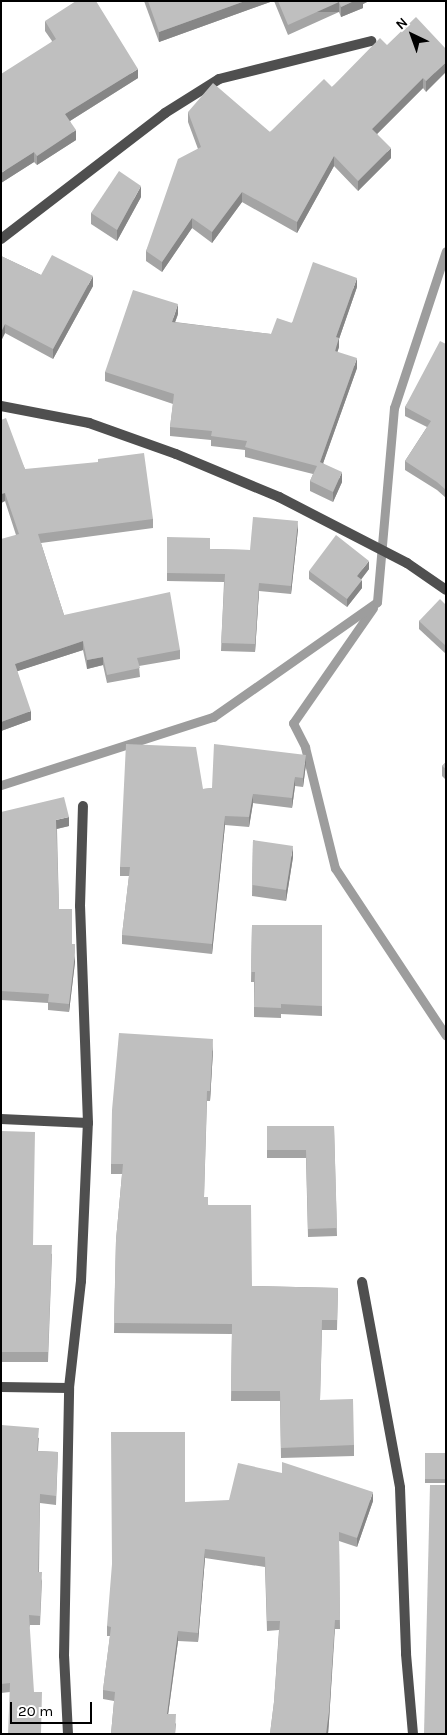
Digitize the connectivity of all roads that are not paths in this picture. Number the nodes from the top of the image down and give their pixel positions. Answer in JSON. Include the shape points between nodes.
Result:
{"nodes":[{"id":1,"x":371,"y":41,"type":"dead end"},
{"id":2,"x":1,"y":239,"type":"edge"},
{"id":3,"x":1,"y":406,"type":"edge"},
{"id":4,"x":446,"y":590,"type":"edge"},
{"id":5,"x":83,"y":806,"type":"dead end"},
{"id":6,"x":1,"y":1119,"type":"edge"},
{"id":7,"x":88,"y":1122,"type":"junction"},
{"id":8,"x":362,"y":1282,"type":"dead end"},
{"id":9,"x":1,"y":1388,"type":"edge"},
{"id":10,"x":69,"y":1388,"type":"junction"},
{"id":11,"x":68,"y":1734,"type":"edge"},
{"id":12,"x":413,"y":1734,"type":"edge"}],
"edges":[{"from":1,"to":2,"type":"street","via":[[218,79],[165,113]]},
{"from":3,"to":4,"type":"street","via":[[90,423],[185,458],[279,497],[406,563]]},
{"from":5,"to":7,"type":"street","via":[[80,906]]},
{"from":6,"to":7,"type":"street"},
{"from":7,"to":10,"type":"street","via":[[82,1281]]},
{"from":8,"to":12,"type":"street","via":[[400,1488],[406,1654]]},
{"from":9,"to":10,"type":"street"},
{"from":10,"to":11,"type":"street","via":[[64,1656]]}]}
